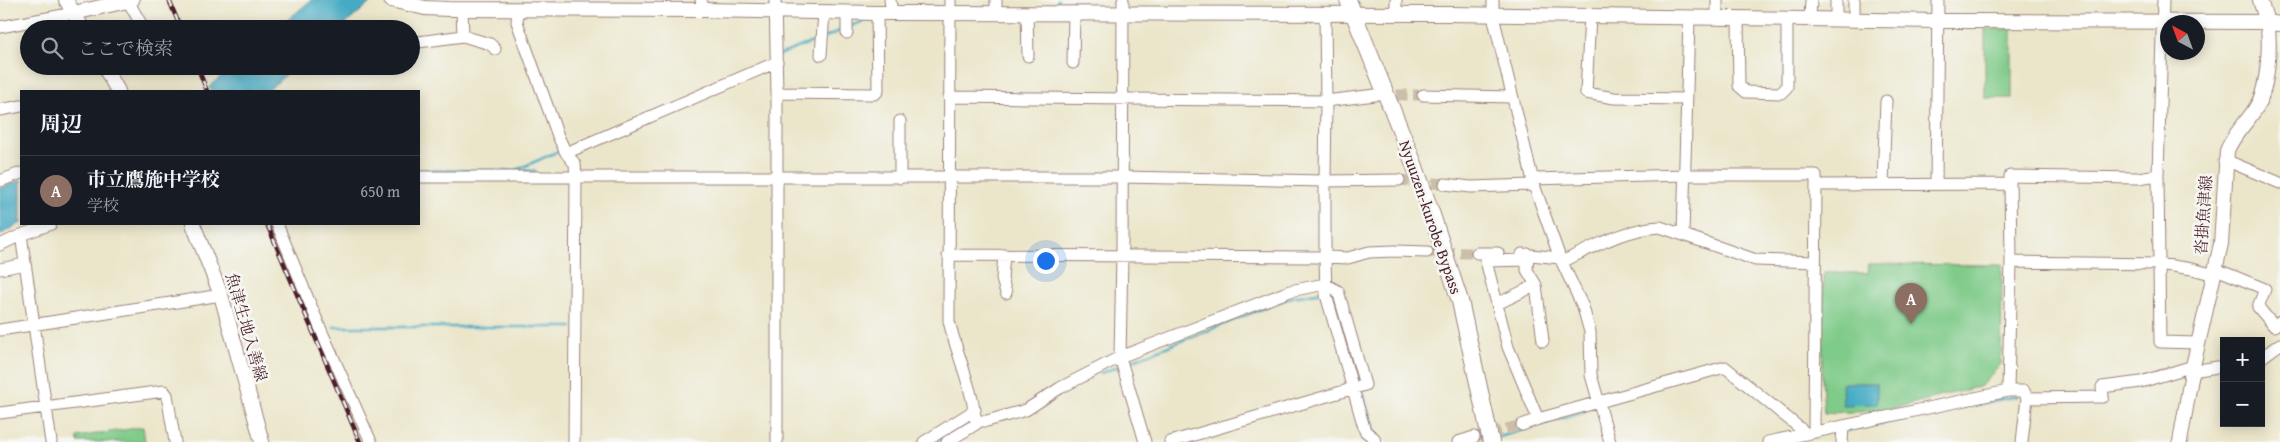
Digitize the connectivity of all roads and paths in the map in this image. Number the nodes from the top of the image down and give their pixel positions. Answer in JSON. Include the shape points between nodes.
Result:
{"nodes":[{"id":1,"x":66,"y":0,"type":"edge"},
{"id":2,"x":130,"y":0,"type":"edge"},
{"id":3,"x":1493,"y":0,"type":"edge"},
{"id":4,"x":1717,"y":0,"type":"edge"},
{"id":5,"x":1811,"y":0,"type":"edge"},
{"id":6,"x":1836,"y":0,"type":"edge"},
{"id":7,"x":1854,"y":0,"type":"edge"},
{"id":8,"x":1938,"y":0,"type":"edge"},
{"id":9,"x":2163,"y":0,"type":"edge"},
{"id":10,"x":2260,"y":0,"type":"edge"},
{"id":11,"x":393,"y":1,"type":"edge"},
{"id":12,"x":478,"y":5,"type":"edge"},
{"id":13,"x":703,"y":5,"type":"edge"},
{"id":14,"x":775,"y":6,"type":"edge"},
{"id":15,"x":891,"y":6,"type":"edge"},
{"id":16,"x":950,"y":6,"type":"edge"},
{"id":17,"x":996,"y":6,"type":"edge"},
{"id":18,"x":1123,"y":6,"type":"edge"},
{"id":19,"x":1351,"y":7,"type":"edge"},
{"id":20,"x":1396,"y":7,"type":"edge"},
{"id":21,"x":518,"y":9,"type":"junction"},
{"id":22,"x":462,"y":10,"type":"junction"},
{"id":23,"x":824,"y":12,"type":"junction"},
{"id":24,"x":847,"y":12,"type":"junction"},
{"id":25,"x":1028,"y":12,"type":"junction"},
{"id":26,"x":1074,"y":12,"type":"junction"},
{"id":27,"x":74,"y":13,"type":"junction"},
{"id":28,"x":878,"y":13,"type":"junction"},
{"id":29,"x":1325,"y":14,"type":"junction"},
{"id":30,"x":2163,"y":15,"type":"edge"},
{"id":31,"x":1493,"y":16,"type":"junction"},
{"id":32,"x":1590,"y":16,"type":"junction"},
{"id":33,"x":1689,"y":18,"type":"junction"},
{"id":34,"x":1717,"y":18,"type":"junction"},
{"id":35,"x":1738,"y":18,"type":"junction"},
{"id":36,"x":1787,"y":19,"type":"junction"},
{"id":37,"x":1810,"y":19,"type":"junction"},
{"id":38,"x":1836,"y":19,"type":"junction"},
{"id":39,"x":37,"y":20,"type":"edge"},
{"id":40,"x":78,"y":20,"type":"edge"},
{"id":41,"x":140,"y":20,"type":"edge"},
{"id":42,"x":1854,"y":20,"type":"junction"},
{"id":43,"x":1938,"y":21,"type":"junction"},
{"id":44,"x":2160,"y":22,"type":"edge"},
{"id":45,"x":2205,"y":22,"type":"edge"},
{"id":46,"x":20,"y":23,"type":"edge"},
{"id":47,"x":2273,"y":23,"type":"edge"},
{"id":48,"x":0,"y":27,"type":"edge"},
{"id":49,"x":847,"y":33,"type":"dead end"},
{"id":50,"x":463,"y":36,"type":"junction"},
{"id":51,"x":420,"y":42,"type":"edge"},
{"id":52,"x":495,"y":49,"type":"dead end"},
{"id":53,"x":821,"y":54,"type":"dead end"},
{"id":54,"x":1028,"y":56,"type":"dead end"},
{"id":55,"x":2162,"y":60,"type":"edge"},
{"id":56,"x":777,"y":62,"type":"junction"},
{"id":57,"x":1072,"y":63,"type":"dead end"},
{"id":58,"x":109,"y":75,"type":"edge"},
{"id":59,"x":117,"y":90,"type":"edge"},
{"id":60,"x":777,"y":93,"type":"junction"},
{"id":61,"x":1423,"y":95,"type":"tunnel mouth"},
{"id":62,"x":1375,"y":96,"type":"tunnel mouth"},
{"id":63,"x":949,"y":97,"type":"junction"},
{"id":64,"x":1511,"y":97,"type":"junction"},
{"id":65,"x":1122,"y":98,"type":"junction"},
{"id":66,"x":1686,"y":99,"type":"junction"},
{"id":67,"x":1326,"y":100,"type":"junction"},
{"id":68,"x":1886,"y":101,"type":"dead end"},
{"id":69,"x":20,"y":106,"type":"edge"},
{"id":70,"x":0,"y":110,"type":"edge"},
{"id":71,"x":900,"y":121,"type":"dead end"},
{"id":72,"x":566,"y":153,"type":"junction"},
{"id":73,"x":2224,"y":162,"type":"junction"},
{"id":74,"x":20,"y":173,"type":"edge"},
{"id":75,"x":1684,"y":175,"type":"junction"},
{"id":76,"x":2158,"y":175,"type":"junction"},
{"id":77,"x":420,"y":177,"type":"edge"},
{"id":78,"x":1121,"y":177,"type":"junction"},
{"id":79,"x":576,"y":178,"type":"junction"},
{"id":80,"x":776,"y":178,"type":"junction"},
{"id":81,"x":900,"y":178,"type":"junction"},
{"id":82,"x":950,"y":178,"type":"junction"},
{"id":83,"x":1399,"y":180,"type":"tunnel mouth"},
{"id":84,"x":0,"y":181,"type":"edge"},
{"id":85,"x":1324,"y":181,"type":"junction"},
{"id":86,"x":1533,"y":182,"type":"junction"},
{"id":87,"x":2280,"y":183,"type":"edge"},
{"id":88,"x":1445,"y":184,"type":"tunnel mouth"},
{"id":89,"x":1883,"y":184,"type":"junction"},
{"id":90,"x":1936,"y":184,"type":"junction"},
{"id":91,"x":2010,"y":184,"type":"junction"},
{"id":92,"x":1816,"y":185,"type":"junction"},
{"id":93,"x":48,"y":225,"type":"edge"},
{"id":94,"x":193,"y":225,"type":"edge"},
{"id":95,"x":277,"y":225,"type":"edge"},
{"id":96,"x":1683,"y":234,"type":"junction"},
{"id":97,"x":21,"y":235,"type":"junction"},
{"id":98,"x":0,"y":245,"type":"edge"},
{"id":99,"x":1427,"y":252,"type":"tunnel mouth"},
{"id":100,"x":1477,"y":253,"type":"tunnel mouth"},
{"id":101,"x":948,"y":255,"type":"junction"},
{"id":102,"x":1004,"y":255,"type":"junction"},
{"id":103,"x":1122,"y":255,"type":"junction"},
{"id":104,"x":1324,"y":257,"type":"junction"},
{"id":105,"x":1527,"y":257,"type":"junction"},
{"id":106,"x":1561,"y":260,"type":"junction"},
{"id":107,"x":1815,"y":262,"type":"junction"},
{"id":108,"x":2011,"y":262,"type":"junction"},
{"id":109,"x":25,"y":264,"type":"junction"},
{"id":110,"x":2159,"y":264,"type":"junction"},
{"id":111,"x":0,"y":269,"type":"edge"},
{"id":112,"x":2216,"y":272,"type":"junction"},
{"id":113,"x":1325,"y":284,"type":"junction"},
{"id":114,"x":1536,"y":285,"type":"junction"},
{"id":115,"x":1006,"y":293,"type":"dead end"},
{"id":116,"x":221,"y":296,"type":"junction"},
{"id":117,"x":1497,"y":304,"type":"junction"},
{"id":118,"x":2280,"y":322,"type":"edge"},
{"id":119,"x":34,"y":324,"type":"junction"},
{"id":120,"x":0,"y":330,"type":"edge"},
{"id":121,"x":1543,"y":341,"type":"dead end"},
{"id":122,"x":2198,"y":343,"type":"junction"},
{"id":123,"x":2280,"y":344,"type":"edge"},
{"id":124,"x":2265,"y":355,"type":"edge"},
{"id":125,"x":1120,"y":357,"type":"junction"},
{"id":126,"x":2220,"y":366,"type":"edge"},
{"id":127,"x":2193,"y":369,"type":"junction"},
{"id":128,"x":1353,"y":390,"type":"junction"},
{"id":129,"x":2008,"y":391,"type":"junction"},
{"id":130,"x":2027,"y":398,"type":"junction"},
{"id":131,"x":1598,"y":403,"type":"junction"},
{"id":132,"x":46,"y":405,"type":"junction"},
{"id":133,"x":0,"y":413,"type":"edge"},
{"id":134,"x":975,"y":415,"type":"junction"},
{"id":135,"x":1538,"y":419,"type":"junction"},
{"id":136,"x":1522,"y":425,"type":"tunnel mouth"},
{"id":137,"x":1843,"y":427,"type":"junction"},
{"id":138,"x":1810,"y":433,"type":"junction"},
{"id":139,"x":1474,"y":437,"type":"dead end"},
{"id":140,"x":51,"y":442,"type":"edge"},
{"id":141,"x":175,"y":442,"type":"edge"},
{"id":142,"x":262,"y":442,"type":"edge"},
{"id":143,"x":371,"y":442,"type":"edge"},
{"id":144,"x":574,"y":442,"type":"edge"},
{"id":145,"x":777,"y":442,"type":"edge"},
{"id":146,"x":924,"y":442,"type":"edge"},
{"id":147,"x":947,"y":442,"type":"edge"},
{"id":148,"x":1145,"y":442,"type":"edge"},
{"id":149,"x":1170,"y":442,"type":"edge"},
{"id":150,"x":1375,"y":442,"type":"edge"},
{"id":151,"x":1458,"y":442,"type":"edge"},
{"id":152,"x":1491,"y":442,"type":"edge"},
{"id":153,"x":1610,"y":442,"type":"edge"},
{"id":154,"x":1768,"y":442,"type":"edge"},
{"id":155,"x":1842,"y":442,"type":"edge"},
{"id":156,"x":2022,"y":442,"type":"edge"},
{"id":157,"x":2180,"y":442,"type":"edge"}],
"edges":[{"from":1,"to":27,"type":"main road"},
{"from":2,"to":27,"type":"main road"},
{"from":2,"to":41,"type":"street"},
{"from":3,"to":31,"type":"street"},
{"from":4,"to":34,"type":"street"},
{"from":5,"to":37,"type":"street"},
{"from":6,"to":38,"type":"street"},
{"from":7,"to":42,"type":"street"},
{"from":8,"to":43,"type":"street"},
{"from":9,"to":30,"type":"street"},
{"from":10,"to":47,"type":"main road","name":"沓掛魚津線"},
{"from":11,"to":22,"type":"main road","via":[[425,8]]},
{"from":12,"to":21,"type":"main road"},
{"from":12,"to":22,"type":"main road"},
{"from":13,"to":14,"type":"main road"},
{"from":13,"to":21,"type":"main road"},
{"from":14,"to":23,"type":"main road"},
{"from":14,"to":56,"type":"street"},
{"from":15,"to":16,"type":"main road"},
{"from":15,"to":28,"type":"main road"},
{"from":16,"to":17,"type":"main road"},
{"from":16,"to":63,"type":"street"},
{"from":17,"to":25,"type":"main road"},
{"from":18,"to":26,"type":"main road"},
{"from":18,"to":29,"type":"main road"},
{"from":18,"to":65,"type":"street"},
{"from":19,"to":20,"type":"main road"},
{"from":19,"to":29,"type":"main road"},
{"from":19,"to":152,"type":"highway","name":"Nyuuzen-kurobe Bypass","via":[[1414,164],[1460,301]]},
{"from":20,"to":31,"type":"main road"},
{"from":21,"to":72,"type":"street","via":[[517,22]]},
{"from":22,"to":50,"type":"street"},
{"from":23,"to":24,"type":"main road"},
{"from":23,"to":53,"type":"street"},
{"from":24,"to":28,"type":"main road"},
{"from":24,"to":49,"type":"street"},
{"from":25,"to":26,"type":"main road"},
{"from":25,"to":54,"type":"street"},
{"from":26,"to":57,"type":"street"},
{"from":27,"to":39,"type":"street"},
{"from":27,"to":40,"type":"main road"},
{"from":28,"to":60,"type":"street","via":[[878,90],[874,94]]},
{"from":29,"to":67,"type":"street"},
{"from":31,"to":32,"type":"main road"},
{"from":31,"to":64,"type":"street"},
{"from":32,"to":33,"type":"main road"},
{"from":32,"to":66,"type":"street","via":[[1586,93],[1614,98]]},
{"from":33,"to":34,"type":"main road"},
{"from":33,"to":66,"type":"street"},
{"from":34,"to":35,"type":"main road"},
{"from":35,"to":36,"type":"main road"},
{"from":35,"to":36,"type":"street","via":[[1739,86],[1746,92],[1781,93],[1787,87]]},
{"from":36,"to":37,"type":"main road"},
{"from":37,"to":38,"type":"main road"},
{"from":38,"to":42,"type":"main road"},
{"from":42,"to":43,"type":"main road"},
{"from":43,"to":44,"type":"main road"},
{"from":43,"to":90,"type":"street"},
{"from":45,"to":47,"type":"main road"},
{"from":46,"to":48,"type":"street"},
{"from":47,"to":73,"type":"main road","name":"沓掛魚津線","via":[[2263,93],[2230,141]]},
{"from":50,"to":51,"type":"street"},
{"from":50,"to":52,"type":"street","via":[[490,44]]},
{"from":55,"to":76,"type":"street"},
{"from":56,"to":60,"type":"street"},
{"from":56,"to":72,"type":"street"},
{"from":58,"to":59,"type":"main road"},
{"from":60,"to":80,"type":"street"},
{"from":61,"to":64,"type":"street"},
{"from":62,"to":67,"type":"street"},
{"from":63,"to":65,"type":"street"},
{"from":63,"to":82,"type":"street"},
{"from":64,"to":86,"type":"street"},
{"from":65,"to":67,"type":"street"},
{"from":65,"to":78,"type":"street"},
{"from":66,"to":75,"type":"street"},
{"from":67,"to":85,"type":"street"},
{"from":68,"to":89,"type":"street"},
{"from":69,"to":70,"type":"street"},
{"from":71,"to":81,"type":"street"},
{"from":72,"to":79,"type":"street","via":[[575,164]]},
{"from":73,"to":87,"type":"street"},
{"from":73,"to":112,"type":"main road","name":"沓掛魚津線","via":[[2224,212]]},
{"from":74,"to":84,"type":"street"},
{"from":75,"to":86,"type":"street"},
{"from":75,"to":92,"type":"street","via":[[1816,175]]},
{"from":75,"to":96,"type":"street"},
{"from":76,"to":91,"type":"street","via":[[2138,178],[2010,176]]},
{"from":76,"to":110,"type":"street"},
{"from":77,"to":79,"type":"street"},
{"from":78,"to":82,"type":"street"},
{"from":78,"to":85,"type":"street"},
{"from":78,"to":103,"type":"street"},
{"from":79,"to":80,"type":"street"},
{"from":79,"to":144,"type":"street"},
{"from":80,"to":81,"type":"street"},
{"from":80,"to":145,"type":"street"},
{"from":81,"to":82,"type":"street"},
{"from":82,"to":101,"type":"street"},
{"from":83,"to":85,"type":"street"},
{"from":85,"to":104,"type":"street"},
{"from":86,"to":88,"type":"street","via":[[1471,187]]},
{"from":86,"to":106,"type":"street"},
{"from":89,"to":90,"type":"street"},
{"from":89,"to":92,"type":"street"},
{"from":90,"to":91,"type":"street"},
{"from":91,"to":108,"type":"street"},
{"from":92,"to":107,"type":"street"},
{"from":93,"to":97,"type":"street"},
{"from":94,"to":116,"type":"main road","name":"魚津生地入善線"},
{"from":95,"to":143,"type":"street"},
{"from":96,"to":106,"type":"street","via":[[1660,227],[1650,228],[1610,239]]},
{"from":96,"to":107,"type":"street","via":[[1756,260]]},
{"from":97,"to":98,"type":"street"},
{"from":97,"to":109,"type":"street"},
{"from":99,"to":104,"type":"street","via":[[1369,252],[1348,258]]},
{"from":100,"to":105,"type":"street"},
{"from":101,"to":102,"type":"street"},
{"from":101,"to":134,"type":"street","via":[[948,321]]},
{"from":102,"to":103,"type":"street"},
{"from":102,"to":115,"type":"street","via":[[1002,279]]},
{"from":103,"to":104,"type":"street"},
{"from":103,"to":125,"type":"street"},
{"from":104,"to":113,"type":"street"},
{"from":105,"to":106,"type":"street"},
{"from":105,"to":114,"type":"street","via":[[1527,270]]},
{"from":105,"to":117,"type":"street","via":[[1486,260]]},
{"from":106,"to":131,"type":"street","via":[[1583,307],[1590,332],[1591,375]]},
{"from":107,"to":138,"type":"street"},
{"from":108,"to":110,"type":"street"},
{"from":108,"to":129,"type":"street"},
{"from":109,"to":111,"type":"street"},
{"from":109,"to":119,"type":"street"},
{"from":110,"to":112,"type":"street"},
{"from":110,"to":122,"type":"street","via":[[2160,342]]},
{"from":112,"to":118,"type":"street","via":[[2265,290],[2258,307],[2274,326]]},
{"from":112,"to":122,"type":"main road","name":"沓掛魚津線"},
{"from":113,"to":125,"type":"street","via":[[1290,291]]},
{"from":113,"to":128,"type":"street"},
{"from":114,"to":117,"type":"street"},
{"from":114,"to":121,"type":"street"},
{"from":116,"to":119,"type":"street"},
{"from":116,"to":142,"type":"main road","name":"魚津生地入善線"},
{"from":117,"to":135,"type":"street","via":[[1513,360]]},
{"from":119,"to":120,"type":"street"},
{"from":119,"to":132,"type":"street"},
{"from":122,"to":127,"type":"main road","name":"沓掛魚津線"},
{"from":123,"to":124,"type":"street"},
{"from":125,"to":134,"type":"street","via":[[1026,410],[987,421]]},
{"from":125,"to":148,"type":"street"},
{"from":126,"to":127,"type":"street"},
{"from":127,"to":130,"type":"street","via":[[2141,382],[2102,387],[2103,397]]},
{"from":127,"to":157,"type":"main road","name":"沓掛魚津線"},
{"from":128,"to":149,"type":"street"},
{"from":128,"to":150,"type":"street","via":[[1365,431]]},
{"from":129,"to":130,"type":"street","via":[[2024,391]]},
{"from":129,"to":137,"type":"street"},
{"from":130,"to":156,"type":"street"},
{"from":131,"to":135,"type":"street"},
{"from":131,"to":138,"type":"street","via":[[1725,367]]},
{"from":131,"to":153,"type":"street"},
{"from":132,"to":133,"type":"street"},
{"from":132,"to":140,"type":"street"},
{"from":132,"to":141,"type":"street","via":[[164,391]]},
{"from":134,"to":146,"type":"street"},
{"from":134,"to":147,"type":"street","via":[[976,424]]},
{"from":135,"to":136,"type":"street"},
{"from":137,"to":138,"type":"street"},
{"from":137,"to":155,"type":"street"},
{"from":138,"to":154,"type":"street"},
{"from":139,"to":151,"type":"street"}]}
